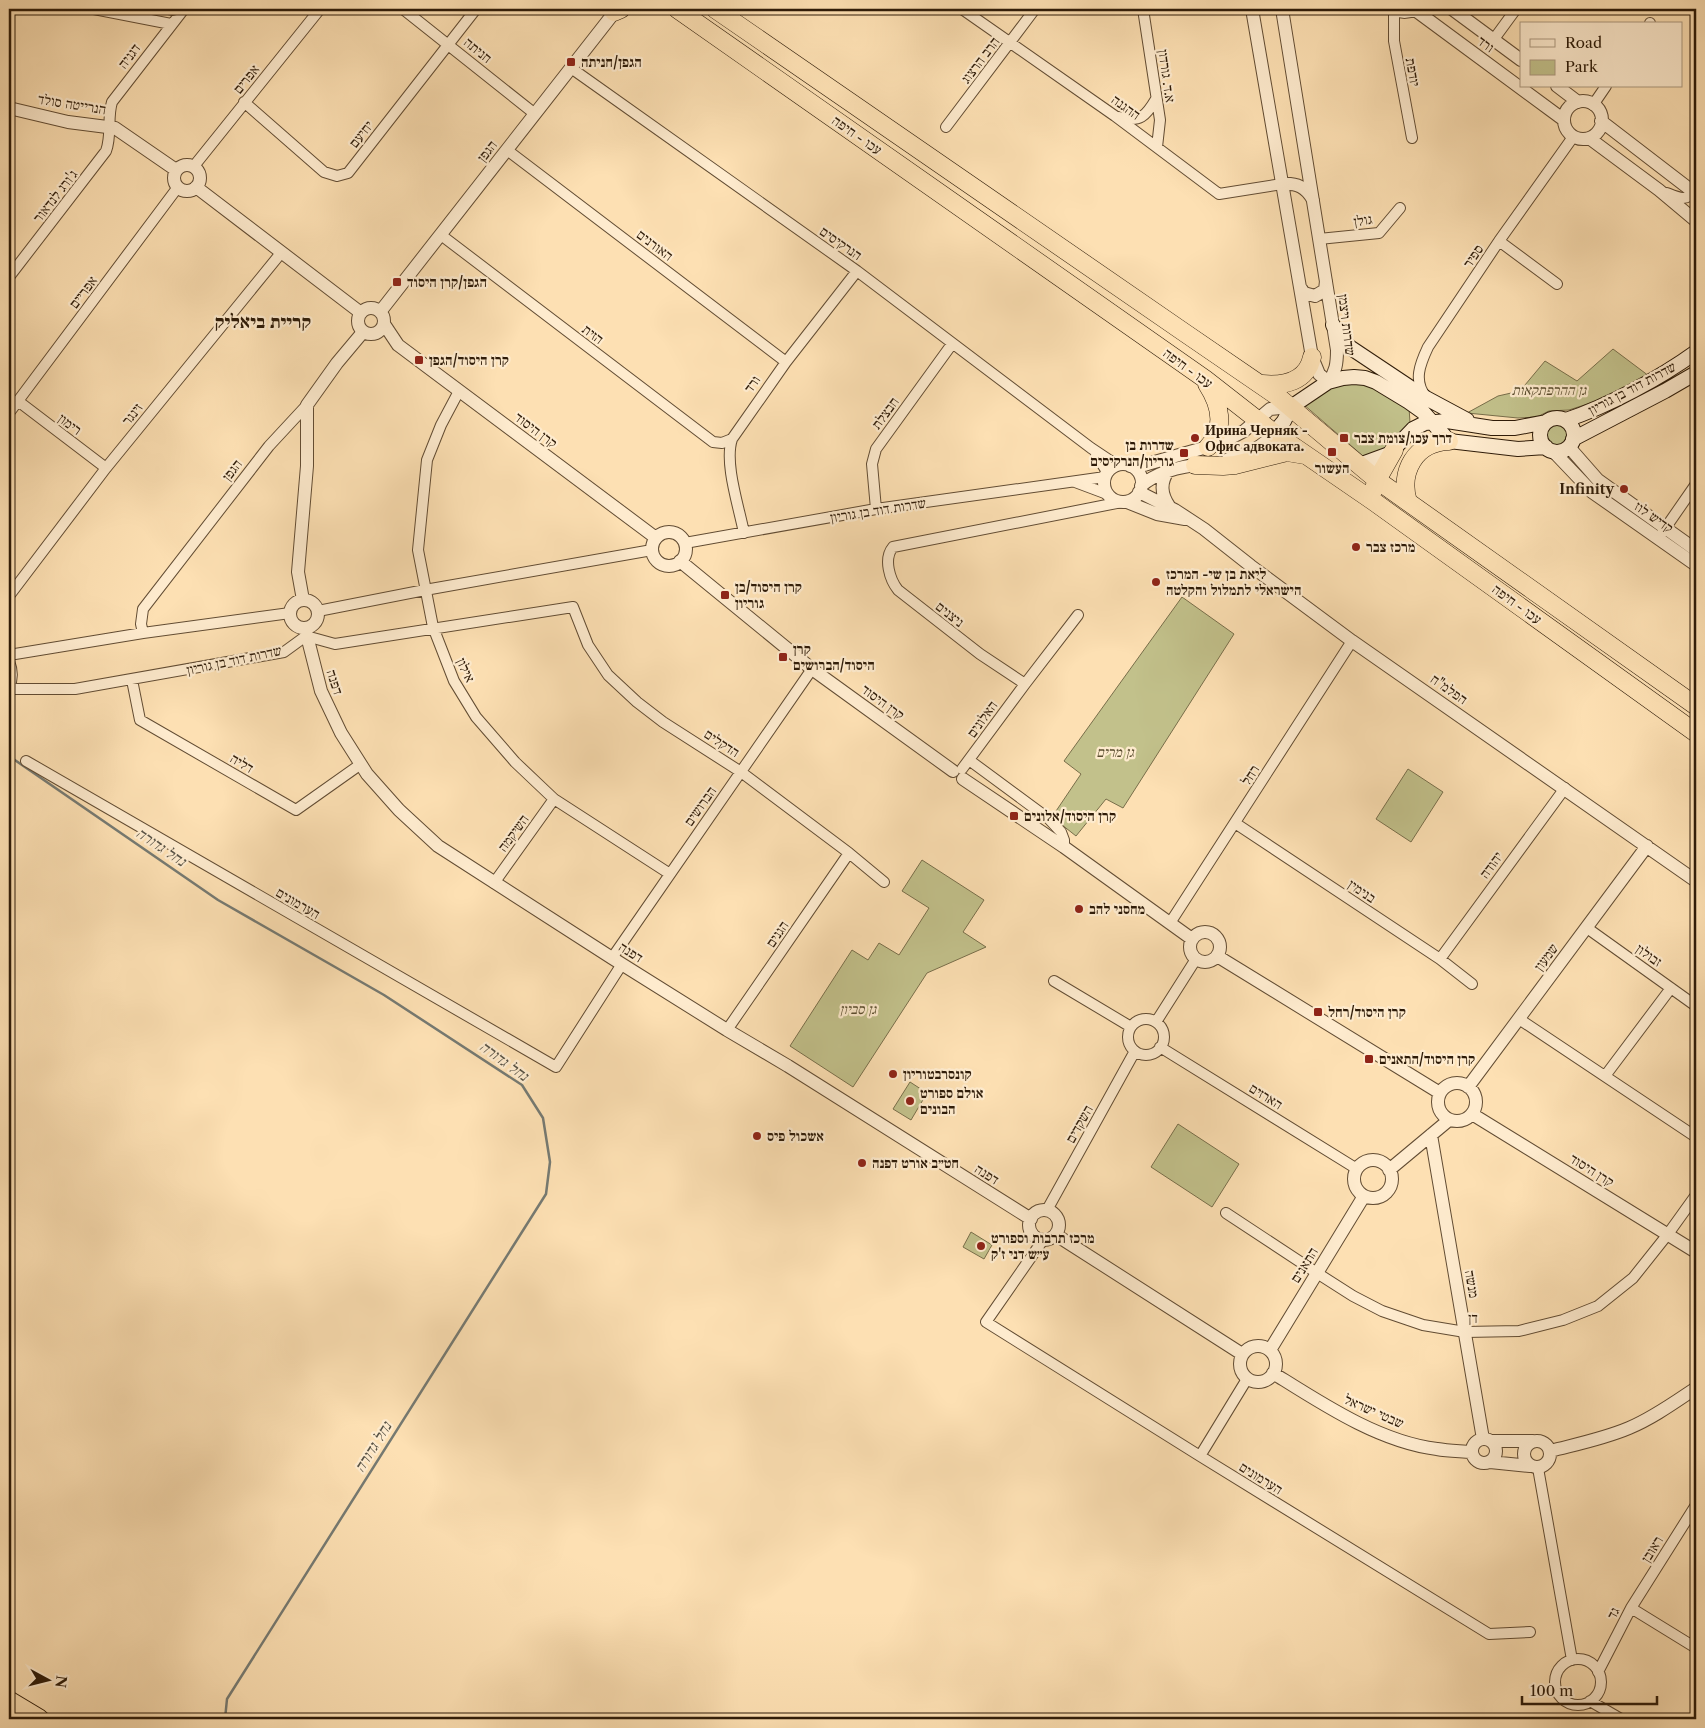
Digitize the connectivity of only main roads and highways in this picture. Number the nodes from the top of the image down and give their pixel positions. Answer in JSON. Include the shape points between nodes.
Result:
{"nodes":[{"id":1,"x":677,"y":9,"type":"edge"},
{"id":2,"x":715,"y":9,"type":"edge"},
{"id":3,"x":1333,"y":325,"type":"road end"},
{"id":4,"x":1696,"y":352,"type":"edge"},
{"id":5,"x":1312,"y":357,"type":"road end"},
{"id":6,"x":1696,"y":373,"type":"edge"},
{"id":7,"x":1204,"y":379,"type":"junction"},
{"id":8,"x":1262,"y":384,"type":"junction"},
{"id":9,"x":1408,"y":402,"type":"junction"},
{"id":10,"x":1291,"y":407,"type":"junction"},
{"id":11,"x":1566,"y":420,"type":"junction"},
{"id":12,"x":1432,"y":422,"type":"junction"},
{"id":13,"x":1546,"y":422,"type":"junction"},
{"id":14,"x":1479,"y":425,"type":"junction"},
{"id":15,"x":1413,"y":429,"type":"junction"},
{"id":16,"x":1274,"y":433,"type":"junction"},
{"id":17,"x":1449,"y":440,"type":"junction"},
{"id":18,"x":1571,"y":443,"type":"junction"},
{"id":19,"x":1208,"y":447,"type":"road end"},
{"id":20,"x":1550,"y":449,"type":"junction"},
{"id":21,"x":1394,"y":450,"type":"junction"},
{"id":22,"x":1306,"y":455,"type":"junction"},
{"id":23,"x":1195,"y":465,"type":"road end"},
{"id":24,"x":1359,"y":465,"type":"junction"},
{"id":25,"x":1377,"y":480,"type":"junction"},
{"id":26,"x":1373,"y":501,"type":"junction"},
{"id":27,"x":1408,"y":502,"type":"junction"},
{"id":28,"x":1696,"y":706,"type":"edge"},
{"id":29,"x":1696,"y":733,"type":"edge"},
{"id":30,"x":9,"y":1702,"type":"edge"},
{"id":31,"x":39,"y":1719,"type":"edge"}],
"edges":[{"from":1,"to":7,"type":"highway","name":"עכו - חיפה"},
{"from":2,"to":8,"type":"highway","name":"עכו - חיפה"},
{"from":3,"to":14,"type":"main road","via":[[1351,348],[1426,398]]},
{"from":4,"to":11,"type":"main road","name":"שדרות דוד בן גוריון","via":[[1608,404]]},
{"from":5,"to":8,"type":"highway","via":[[1311,365],[1298,379],[1280,385]]},
{"from":6,"to":18,"type":"main road","name":"שדרות דוד בן גוריון"},
{"from":7,"to":16,"type":"highway","name":"עכו - חיפה"},
{"from":7,"to":19,"type":"highway","via":[[1218,403],[1220,414],[1217,433]]},
{"from":8,"to":10,"type":"highway","name":"עכו - חיפה"},
{"from":9,"to":10,"type":"main road","via":[[1376,382],[1365,378],[1343,378],[1328,382]]},
{"from":9,"to":12,"type":"main road"},
{"from":9,"to":15,"type":"main road","via":[[1414,414]]},
{"from":10,"to":16,"type":"main road"},
{"from":10,"to":24,"type":"highway","name":"עכו - חיפה"},
{"from":11,"to":13,"type":"main road","via":[[1556,418]]},
{"from":11,"to":18,"type":"main road","via":[[1573,428]]},
{"from":12,"to":14,"type":"main road"},
{"from":12,"to":15,"type":"main road"},
{"from":12,"to":17,"type":"main road"},
{"from":13,"to":14,"type":"main road","via":[[1514,428]]},
{"from":13,"to":20,"type":"main road","via":[[1541,432],[1543,443]]},
{"from":15,"to":21,"type":"main road"},
{"from":16,"to":22,"type":"highway","name":"עכו - חיפה"},
{"from":17,"to":20,"type":"main road","via":[[1518,449]]},
{"from":17,"to":27,"type":"highway","via":[[1430,444],[1412,460],[1406,481]]},
{"from":18,"to":20,"type":"main road","via":[[1562,451]]},
{"from":21,"to":24,"type":"main road"},
{"from":21,"to":25,"type":"highway"},
{"from":22,"to":23,"type":"highway","via":[[1286,452],[1235,465]]},
{"from":22,"to":26,"type":"highway","name":"עכו - חיפה"},
{"from":24,"to":25,"type":"highway","name":"עכו - חיפה"},
{"from":25,"to":26,"type":"highway"},
{"from":25,"to":27,"type":"highway","name":"עכו - חיפה"},
{"from":26,"to":29,"type":"highway","name":"עכו - חיפה"},
{"from":27,"to":28,"type":"highway","name":"עכו - חיפה"},
{"from":30,"to":31,"type":"highway"}]}
